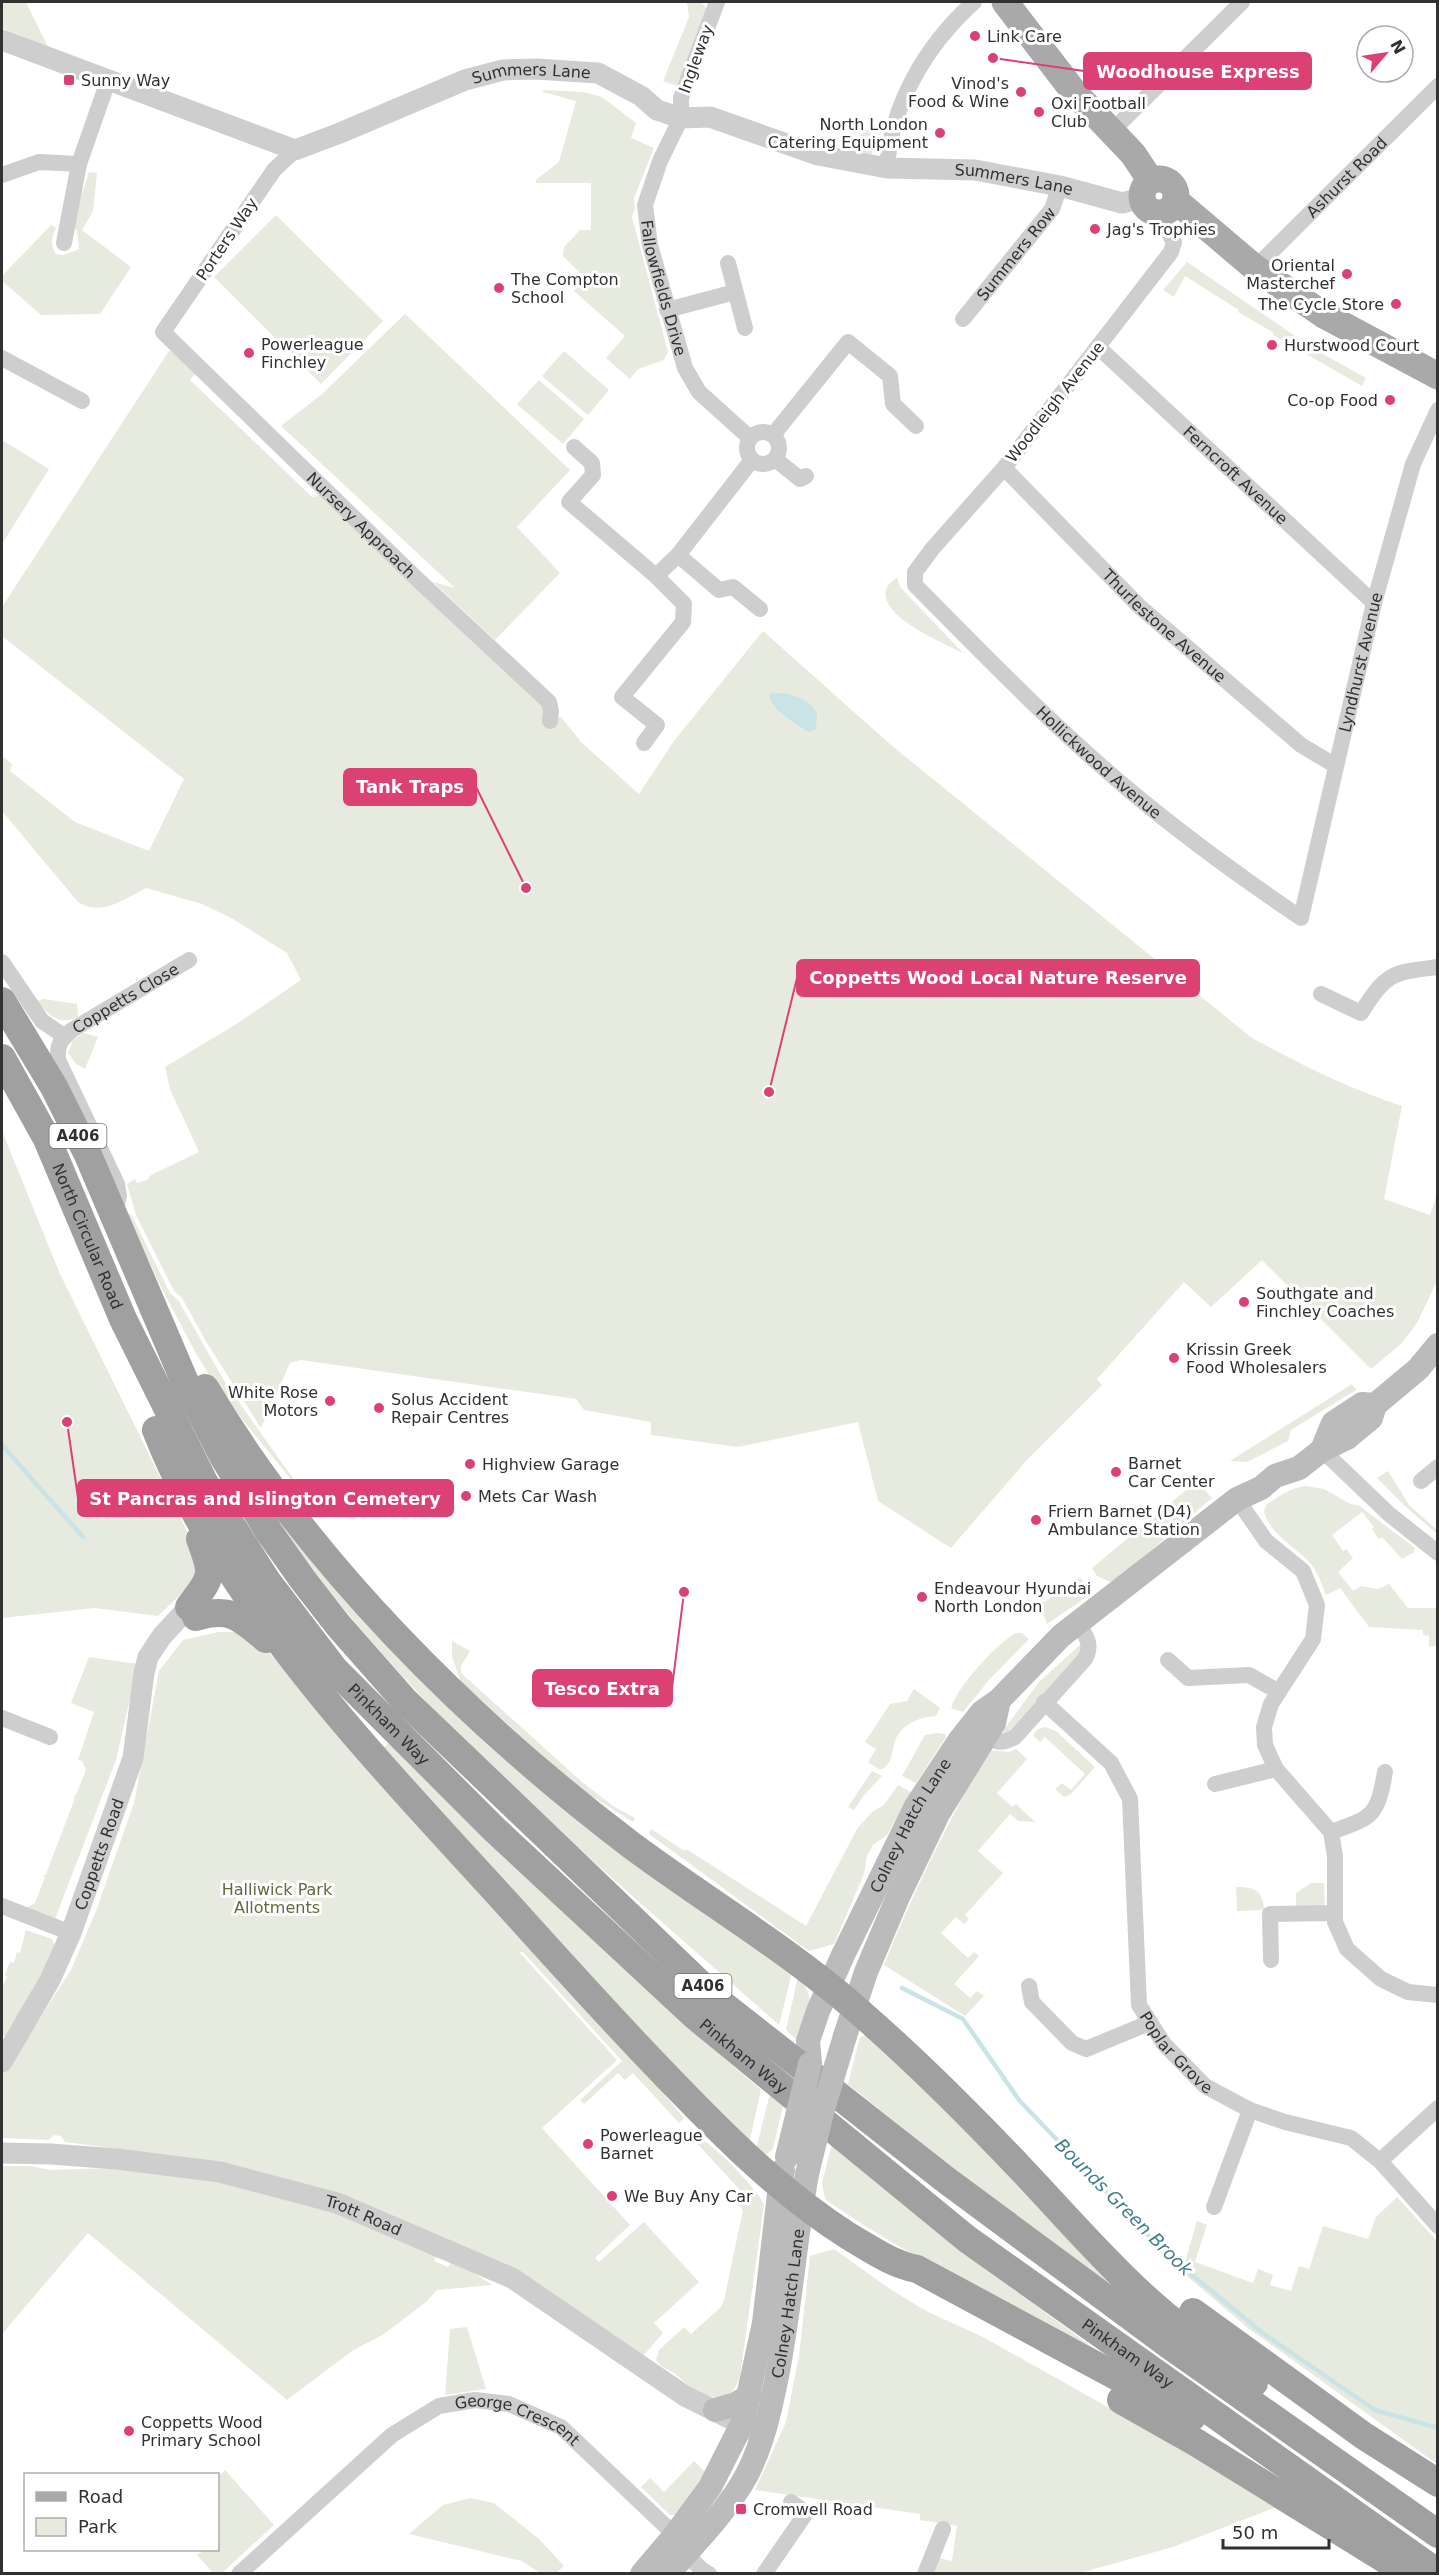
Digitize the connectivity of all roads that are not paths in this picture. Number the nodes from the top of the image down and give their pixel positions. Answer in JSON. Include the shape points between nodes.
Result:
{"nodes":[{"id":1,"x":717,"y":2,"type":"edge"},
{"id":2,"x":974,"y":2,"type":"edge"},
{"id":3,"x":1005,"y":2,"type":"edge"},
{"id":4,"x":1242,"y":2,"type":"edge"},
{"id":5,"x":2,"y":40,"type":"edge"},
{"id":6,"x":108,"y":81,"type":"junction"},
{"id":7,"x":1437,"y":86,"type":"edge"},
{"id":8,"x":681,"y":118,"type":"junction"},
{"id":9,"x":1111,"y":132,"type":"junction"},
{"id":10,"x":295,"y":150,"type":"junction"},
{"id":11,"x":79,"y":164,"type":"junction"},
{"id":12,"x":887,"y":168,"type":"junction"},
{"id":13,"x":2,"y":175,"type":"edge"},
{"id":14,"x":1060,"y":186,"type":"junction"},
{"id":15,"x":1158,"y":198,"type":"junction"},
{"id":16,"x":64,"y":243,"type":"dead end"},
{"id":17,"x":728,"y":263,"type":"dead end"},
{"id":18,"x":1256,"y":268,"type":"junction"},
{"id":19,"x":735,"y":292,"type":"junction"},
{"id":20,"x":667,"y":310,"type":"junction"},
{"id":21,"x":963,"y":319,"type":"dead end"},
{"id":22,"x":745,"y":328,"type":"dead end"},
{"id":23,"x":163,"y":332,"type":"joint"},
{"id":24,"x":1098,"y":347,"type":"junction"},
{"id":25,"x":2,"y":358,"type":"edge"},
{"id":26,"x":1437,"y":376,"type":"edge"},
{"id":27,"x":82,"y":401,"type":"dead end"},
{"id":28,"x":1437,"y":410,"type":"edge"},
{"id":29,"x":916,"y":426,"type":"dead end"},
{"id":30,"x":773,"y":435,"type":"junction"},
{"id":31,"x":750,"y":438,"type":"junction"},
{"id":32,"x":574,"y":447,"type":"dead end"},
{"id":33,"x":775,"y":459,"type":"junction"},
{"id":34,"x":752,"y":460,"type":"junction"},
{"id":35,"x":1004,"y":468,"type":"junction"},
{"id":36,"x":806,"y":476,"type":"dead end"},
{"id":37,"x":678,"y":555,"type":"junction"},
{"id":38,"x":656,"y":576,"type":"junction"},
{"id":39,"x":915,"y":585,"type":"joint"},
{"id":40,"x":1374,"y":603,"type":"junction"},
{"id":41,"x":760,"y":609,"type":"dead end"},
{"id":42,"x":550,"y":721,"type":"dead end"},
{"id":43,"x":644,"y":743,"type":"dead end"},
{"id":44,"x":1336,"y":766,"type":"junction"},
{"id":45,"x":1301,"y":918,"type":"joint"},
{"id":46,"x":189,"y":960,"type":"dead end"},
{"id":47,"x":2,"y":962,"type":"edge"},
{"id":48,"x":1437,"y":967,"type":"edge"},
{"id":49,"x":1321,"y":994,"type":"dead end"},
{"id":50,"x":2,"y":1001,"type":"edge"},
{"id":51,"x":64,"y":1036,"type":"junction"},
{"id":52,"x":2,"y":1058,"type":"edge"},
{"id":53,"x":114,"y":1214,"type":"junction"},
{"id":54,"x":140,"y":1278,"type":"junction"},
{"id":55,"x":123,"y":1319,"type":"junction"},
{"id":56,"x":1437,"y":1345,"type":"edge"},
{"id":57,"x":1322,"y":1450,"type":"junction"},
{"id":58,"x":1437,"y":1467,"type":"edge"},
{"id":59,"x":177,"y":1475,"type":"junction"},
{"id":60,"x":1421,"y":1481,"type":"dead end"},
{"id":61,"x":1236,"y":1499,"type":"junction"},
{"id":62,"x":1437,"y":1553,"type":"edge"},
{"id":63,"x":193,"y":1612,"type":"junction"},
{"id":64,"x":1077,"y":1623,"type":"junction"},
{"id":65,"x":1168,"y":1660,"type":"dead end"},
{"id":66,"x":298,"y":1665,"type":"junction"},
{"id":67,"x":1280,"y":1692,"type":"junction"},
{"id":68,"x":999,"y":1700,"type":"junction"},
{"id":69,"x":1044,"y":1702,"type":"junction"},
{"id":70,"x":2,"y":1718,"type":"edge"},
{"id":71,"x":986,"y":1736,"type":"junction"},
{"id":72,"x":50,"y":1737,"type":"dead end"},
{"id":73,"x":1276,"y":1769,"type":"junction"},
{"id":74,"x":1385,"y":1772,"type":"dead end"},
{"id":75,"x":1215,"y":1784,"type":"dead end"},
{"id":76,"x":1331,"y":1832,"type":"junction"},
{"id":77,"x":2,"y":1906,"type":"edge"},
{"id":78,"x":1335,"y":1913,"type":"junction"},
{"id":79,"x":71,"y":1933,"type":"junction"},
{"id":80,"x":1271,"y":1960,"type":"dead end"},
{"id":81,"x":1029,"y":1986,"type":"dead end"},
{"id":82,"x":1437,"y":1995,"type":"edge"},
{"id":83,"x":823,"y":1999,"type":"junction"},
{"id":84,"x":846,"y":2023,"type":"junction"},
{"id":85,"x":1149,"y":2023,"type":"junction"},
{"id":86,"x":2,"y":2062,"type":"edge"},
{"id":87,"x":810,"y":2064,"type":"junction"},
{"id":88,"x":1437,"y":2108,"type":"edge"},
{"id":89,"x":1250,"y":2110,"type":"junction"},
{"id":90,"x":2,"y":2153,"type":"edge"},
{"id":91,"x":1380,"y":2161,"type":"junction"},
{"id":92,"x":1025,"y":2173,"type":"junction"},
{"id":93,"x":780,"y":2185,"type":"junction"},
{"id":94,"x":802,"y":2203,"type":"junction"},
{"id":95,"x":1214,"y":2207,"type":"dead end"},
{"id":96,"x":1437,"y":2226,"type":"edge"},
{"id":97,"x":897,"y":2265,"type":"junction"},
{"id":98,"x":685,"y":2396,"type":"junction"},
{"id":99,"x":749,"y":2396,"type":"junction"},
{"id":100,"x":715,"y":2410,"type":"junction"},
{"id":101,"x":749,"y":2436,"type":"junction"},
{"id":102,"x":1303,"y":2476,"type":"junction"},
{"id":103,"x":1437,"y":2483,"type":"edge"},
{"id":104,"x":791,"y":2502,"type":"dead end"},
{"id":105,"x":1437,"y":2512,"type":"edge"},
{"id":106,"x":943,"y":2529,"type":"dead end"},
{"id":107,"x":1437,"y":2534,"type":"edge"},
{"id":108,"x":682,"y":2542,"type":"junction"},
{"id":109,"x":1437,"y":2573,"type":"edge"},
{"id":110,"x":239,"y":2574,"type":"edge"},
{"id":111,"x":642,"y":2574,"type":"edge"},
{"id":112,"x":669,"y":2574,"type":"edge"},
{"id":113,"x":709,"y":2574,"type":"edge"},
{"id":114,"x":764,"y":2574,"type":"edge"},
{"id":115,"x":925,"y":2574,"type":"edge"},
{"id":116,"x":1407,"y":2574,"type":"edge"}],
"edges":[{"from":1,"to":8,"type":"street","name":"Ingleway","via":[[681,98]]},
{"from":2,"to":12,"type":"street","via":[[951,22],[922,62],[903,101]]},
{"from":3,"to":9,"type":"main road","via":[[1074,92]]},
{"from":4,"to":9,"type":"street"},
{"from":5,"to":6,"type":"street"},
{"from":6,"to":10,"type":"street"},
{"from":6,"to":11,"type":"street"},
{"from":7,"to":18,"type":"street","name":"Ashurst Road"},
{"from":8,"to":10,"type":"street","name":"Summers Lane","via":[[657,110],[641,96],[598,73],[503,70],[465,80]]},
{"from":8,"to":12,"type":"street","name":"Summers Lane","via":[[710,117],[818,155]]},
{"from":8,"to":20,"type":"street","name":"Fallowfields Drive","via":[[645,205],[650,245]]},
{"from":9,"to":15,"type":"main road","via":[[1133,154]]},
{"from":10,"to":23,"type":"street","name":"Porters Way","via":[[274,170]]},
{"from":11,"to":13,"type":"street","via":[[39,162]]},
{"from":11,"to":16,"type":"street"},
{"from":12,"to":14,"type":"street","name":"Summers Lane","via":[[975,170]]},
{"from":14,"to":15,"type":"street","name":"Summers Lane","via":[[1122,203]]},
{"from":14,"to":21,"type":"street","name":"Summers Row","via":[[1052,209]]},
{"from":15,"to":18,"type":"main road"},
{"from":15,"to":24,"type":"street","name":"Woodleigh Avenue","via":[[1164,225],[1174,242],[1171,252]]},
{"from":17,"to":19,"type":"street"},
{"from":18,"to":26,"type":"main road","via":[[1323,315]]},
{"from":19,"to":20,"type":"street"},
{"from":19,"to":22,"type":"street"},
{"from":20,"to":31,"type":"street","name":"Fallowfields Drive","via":[[685,368],[699,392]]},
{"from":23,"to":42,"type":"street","name":"Nursery Approach","via":[[549,702]]},
{"from":24,"to":35,"type":"street","name":"Woodleigh Avenue"},
{"from":24,"to":40,"type":"street","name":"Ferncroft Avenue"},
{"from":25,"to":27,"type":"street"},
{"from":28,"to":40,"type":"street","name":"Lyndhurst Avenue","via":[[1413,464]]},
{"from":29,"to":30,"type":"street","via":[[893,404],[890,376],[848,342]]},
{"from":30,"to":31,"type":"street","via":[[761,432]]},
{"from":30,"to":33,"type":"street","via":[[779,445]]},
{"from":31,"to":34,"type":"street","via":[[747,452]]},
{"from":32,"to":38,"type":"street","via":[[592,463],[593,475],[570,502]]},
{"from":33,"to":34,"type":"street","via":[[764,465]]},
{"from":33,"to":36,"type":"street","via":[[800,479]]},
{"from":34,"to":37,"type":"street"},
{"from":35,"to":39,"type":"street","name":"Woodleigh Avenue","via":[[933,548],[915,572]]},
{"from":35,"to":44,"type":"street","name":"Thurlestone Avenue","via":[[1140,607],[1301,745]]},
{"from":37,"to":38,"type":"street"},
{"from":37,"to":41,"type":"street","via":[[719,590],[733,587]]},
{"from":38,"to":43,"type":"street","via":[[684,604],[685,614],[683,622],[622,697],[657,725]]},
{"from":39,"to":45,"type":"street","name":"Hollickwood Avenue","via":[[993,664],[1129,790]]},
{"from":40,"to":44,"type":"street","name":"Lyndhurst Avenue"},
{"from":44,"to":45,"type":"street","name":"Lyndhurst Avenue"},
{"from":46,"to":51,"type":"street","name":"Coppetts Close"},
{"from":47,"to":51,"type":"street","name":"Coppetts Close","via":[[42,1021]]},
{"from":48,"to":49,"type":"street","via":[[1400,972],[1379,985],[1361,1013]]},
{"from":50,"to":53,"type":"highway","name":"North Circular Road","number":"A406","via":[[54,1087]]},
{"from":51,"to":53,"type":"street","name":"Coppetts Close","via":[[57,1048],[58,1060],[117,1184],[119,1196]]},
{"from":52,"to":55,"type":"highway","name":"North Circular Road","number":"A406","via":[[47,1139]]},
{"from":53,"to":54,"type":"highway","name":"North Circular Road","number":"A406"},
{"from":54,"to":83,"type":"highway","number":"A406","via":[[214,1402],[293,1514],[398,1637],[511,1747]]},
{"from":54,"to":107,"type":"highway","name":"Pinkham Way","number":"A406","via":[[203,1419],[248,1499],[331,1616],[404,1700],[718,2001],[946,2180],[1169,2345]]},
{"from":55,"to":59,"type":"highway","via":[[157,1433]]},
{"from":55,"to":102,"type":"highway","name":"Pinkham Way","number":"A406","via":[[204,1482],[267,1581],[335,1670],[495,1830],[695,2016],[967,2239]]},
{"from":56,"to":57,"type":"main road","name":"Colney Hatch Lane","via":[[1418,1369],[1375,1405],[1371,1418],[1347,1438]]},
{"from":57,"to":61,"type":"main road","name":"Colney Hatch Lane","via":[[1299,1468],[1275,1476],[1261,1488]]},
{"from":57,"to":62,"type":"street"},
{"from":58,"to":60,"type":"street"},
{"from":59,"to":63,"type":"highway","via":[[210,1567],[209,1579]]},
{"from":59,"to":66,"type":"highway","via":[[229,1568]]},
{"from":61,"to":64,"type":"main road","name":"Colney Hatch Lane"},
{"from":61,"to":67,"type":"street","via":[[1266,1541],[1303,1571],[1317,1605],[1313,1639]]},
{"from":63,"to":66,"type":"highway","via":[[223,1612],[240,1617]]},
{"from":63,"to":79,"type":"street","name":"Coppetts Road","via":[[162,1636],[148,1657],[133,1758]]},
{"from":64,"to":68,"type":"main road","name":"Colney Hatch Lane"},
{"from":64,"to":69,"type":"street","via":[[1089,1640],[1088,1653]]},
{"from":65,"to":67,"type":"street","via":[[1188,1678],[1249,1675]]},
{"from":66,"to":93,"type":"highway","via":[[353,1734],[621,2030],[730,2141]]},
{"from":67,"to":73,"type":"street","via":[[1263,1727],[1265,1745]]},
{"from":68,"to":71,"type":"main road","name":"Colney Hatch Lane","via":[[994,1723]]},
{"from":68,"to":83,"type":"main road","name":"Colney Hatch Lane","via":[[982,1712],[959,1741],[912,1815]]},
{"from":69,"to":71,"type":"street","via":[[1015,1737],[996,1742]]},
{"from":69,"to":85,"type":"street","name":"Poplar Grove","via":[[1111,1763],[1130,1799],[1139,2005]]},
{"from":70,"to":72,"type":"street"},
{"from":71,"to":84,"type":"main road","name":"Colney Hatch Lane","via":[[938,1814],[898,1897]]},
{"from":73,"to":75,"type":"street"},
{"from":73,"to":76,"type":"street"},
{"from":74,"to":76,"type":"street","via":[[1380,1799],[1367,1819]]},
{"from":76,"to":78,"type":"street"},
{"from":77,"to":79,"type":"street"},
{"from":78,"to":80,"type":"street","via":[[1269,1914]]},
{"from":78,"to":82,"type":"street","via":[[1347,1949],[1381,1979],[1408,1992]]},
{"from":79,"to":86,"type":"street","name":"Coppetts Road","via":[[50,1980]]},
{"from":81,"to":85,"type":"street","via":[[1032,2002],[1072,2043],[1086,2049]]},
{"from":83,"to":84,"type":"highway"},
{"from":83,"to":87,"type":"main road","name":"Colney Hatch Lane","via":[[808,2041]]},
{"from":84,"to":87,"type":"main road","name":"Colney Hatch Lane","via":[[826,2037]]},
{"from":84,"to":92,"type":"highway","via":[[961,2107]]},
{"from":84,"to":94,"type":"main road","name":"Colney Hatch Lane","bridge":true},
{"from":85,"to":89,"type":"street","name":"Poplar Grove","via":[[1205,2086]]},
{"from":87,"to":93,"type":"main road","name":"Colney Hatch Lane","bridge":true},
{"from":88,"to":91,"type":"street"},
{"from":89,"to":91,"type":"street","name":"Poplar Grove","via":[[1351,2138]]},
{"from":89,"to":95,"type":"street"},
{"from":90,"to":98,"type":"street","name":"Trott Road","via":[[106,2158],[220,2172],[337,2203],[512,2278]]},
{"from":91,"to":96,"type":"street","name":"Poplar Grove"},
{"from":92,"to":103,"type":"highway","via":[[1178,2301],[1364,2436]]},
{"from":92,"to":105,"type":"highway","via":[[1080,2235],[1142,2295],[1310,2425]]},
{"from":93,"to":94,"type":"highway"},
{"from":93,"to":99,"type":"main road","name":"Colney Hatch Lane","via":[[764,2323]]},
{"from":94,"to":97,"type":"highway"},
{"from":94,"to":101,"type":"main road","name":"Colney Hatch Lane","via":[[789,2313],[772,2403]]},
{"from":97,"to":102,"type":"highway","via":[[917,2269]]},
{"from":97,"to":116,"type":"highway","via":[[910,2284],[1197,2443]]},
{"from":98,"to":100,"type":"street","name":"Trott Road"},
{"from":98,"to":101,"type":"street","name":"Trott Road","via":[[695,2410]]},
{"from":99,"to":100,"type":"main road"},
{"from":99,"to":101,"type":"main road","name":"Colney Hatch Lane"},
{"from":100,"to":101,"type":"street","name":"Trott Road"},
{"from":101,"to":108,"type":"main road","name":"Colney Hatch Lane","via":[[741,2485],[716,2519]]},
{"from":102,"to":109,"type":"highway","name":"Pinkham Way","number":"A406"},
{"from":104,"to":114,"type":"street","via":[[806,2513]]},
{"from":106,"to":115,"type":"street"},
{"from":108,"to":110,"type":"street","name":"George Crescent","via":[[561,2427],[509,2404],[475,2400],[439,2406],[392,2435]]},
{"from":108,"to":111,"type":"main road","name":"Colney Hatch Lane"},
{"from":108,"to":112,"type":"main road","name":"Colney Hatch Lane"},
{"from":108,"to":113,"type":"street","via":[[692,2562]]}]}
